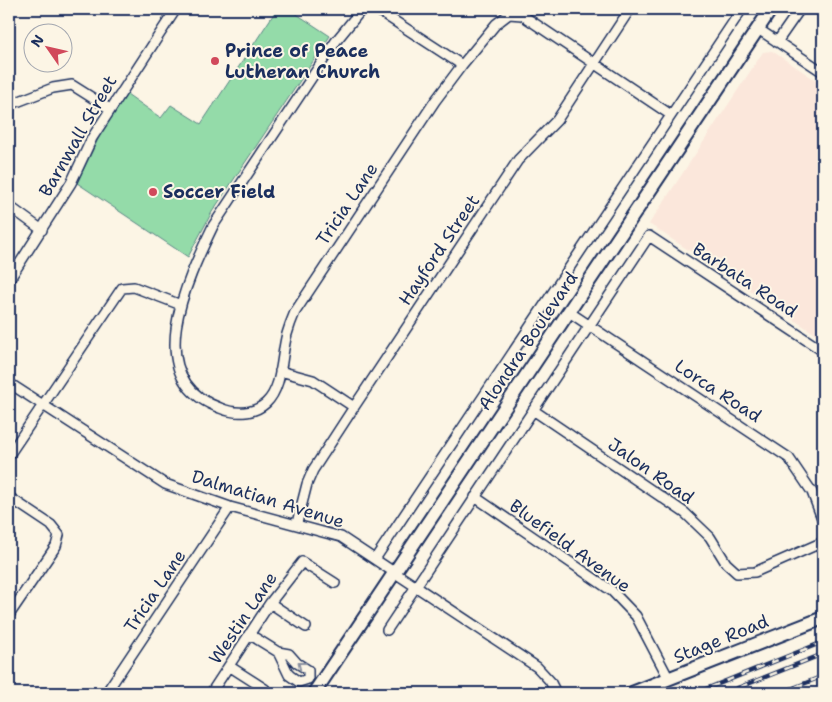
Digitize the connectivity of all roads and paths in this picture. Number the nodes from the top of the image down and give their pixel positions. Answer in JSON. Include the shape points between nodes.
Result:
{"nodes":[{"id":1,"x":176,"y":9,"type":"edge"},
{"id":2,"x":362,"y":9,"type":"edge"},
{"id":3,"x":376,"y":9,"type":"edge"},
{"id":4,"x":630,"y":9,"type":"edge"},
{"id":5,"x":742,"y":9,"type":"edge"},
{"id":6,"x":771,"y":9,"type":"edge"},
{"id":7,"x":800,"y":9,"type":"edge"},
{"id":8,"x":758,"y":29,"type":"junction"},
{"id":9,"x":778,"y":42,"type":"junction"},
{"id":10,"x":592,"y":64,"type":"junction"},
{"id":11,"x":462,"y":65,"type":"junction"},
{"id":12,"x":823,"y":72,"type":"edge"},
{"id":13,"x":9,"y":106,"type":"edge"},
{"id":14,"x":110,"y":109,"type":"junction"},
{"id":15,"x":671,"y":115,"type":"junction"},
{"id":16,"x":9,"y":206,"type":"edge"},
{"id":17,"x":42,"y":230,"type":"junction"},
{"id":18,"x":9,"y":280,"type":"edge"},
{"id":19,"x":181,"y":305,"type":"junction"},
{"id":20,"x":569,"y":312,"type":"junction"},
{"id":21,"x":589,"y":326,"type":"junction"},
{"id":22,"x":823,"y":351,"type":"edge"},
{"id":23,"x":280,"y":371,"type":"junction"},
{"id":24,"x":9,"y":383,"type":"edge"},
{"id":25,"x":42,"y":405,"type":"junction"},
{"id":26,"x":354,"y":407,"type":"junction"},
{"id":27,"x":533,"y":410,"type":"junction"},
{"id":28,"x":9,"y":455,"type":"edge"},
{"id":29,"x":9,"y":497,"type":"edge"},
{"id":30,"x":475,"y":497,"type":"junction"},
{"id":31,"x":230,"y":507,"type":"junction"},
{"id":32,"x":823,"y":521,"type":"edge"},
{"id":33,"x":297,"y":523,"type":"junction"},
{"id":34,"x":823,"y":542,"type":"edge"},
{"id":35,"x":375,"y":558,"type":"junction"},
{"id":36,"x":395,"y":572,"type":"junction"},
{"id":37,"x":335,"y":583,"type":"dead end"},
{"id":38,"x":415,"y":587,"type":"junction"},
{"id":39,"x":270,"y":603,"type":"junction"},
{"id":40,"x":9,"y":615,"type":"edge"},
{"id":41,"x":823,"y":618,"type":"edge"},
{"id":42,"x":306,"y":627,"type":"dead end"},
{"id":43,"x":387,"y":630,"type":"dead end"},
{"id":44,"x":249,"y":634,"type":"junction"},
{"id":45,"x":278,"y":652,"type":"junction"},
{"id":46,"x":228,"y":666,"type":"junction"},
{"id":47,"x":308,"y":679,"type":"junction"},
{"id":48,"x":669,"y":679,"type":"junction"},
{"id":49,"x":265,"y":689,"type":"dead end"},
{"id":50,"x":317,"y":690,"type":"edge"},
{"id":51,"x":106,"y":693,"type":"edge"},
{"id":52,"x":212,"y":693,"type":"edge"},
{"id":53,"x":556,"y":693,"type":"edge"},
{"id":54,"x":632,"y":693,"type":"edge"}],
"edges":[{"from":1,"to":14,"type":"street","name":"Barnwall Street"},
{"from":2,"to":19,"type":"street","via":[[336,42],[213,226]]},
{"from":3,"to":11,"type":"street"},
{"from":4,"to":10,"type":"street","name":"Hayford Street"},
{"from":5,"to":15,"type":"street","name":"Alondra Boulevard"},
{"from":6,"to":8,"type":"main road","name":"Alondra Boulevard"},
{"from":7,"to":9,"type":"street"},
{"from":8,"to":9,"type":"street"},
{"from":8,"to":20,"type":"main road","name":"Alondra Boulevard"},
{"from":9,"to":12,"type":"street"},
{"from":10,"to":11,"type":"street","name":"Tricia Lane","via":[[522,15],[509,14],[496,24]]},
{"from":10,"to":15,"type":"street"},
{"from":10,"to":26,"type":"street","name":"Hayford Street","via":[[557,120],[518,160]]},
{"from":11,"to":23,"type":"street","name":"Tricia Lane","via":[[435,100],[294,312]]},
{"from":13,"to":14,"type":"street","via":[[72,84]]},
{"from":14,"to":17,"type":"street","name":"Barnwall Street"},
{"from":15,"to":35,"type":"street","name":"Alondra Boulevard"},
{"from":16,"to":17,"type":"street"},
{"from":17,"to":18,"type":"street","name":"Barnwall Street"},
{"from":19,"to":23,"type":"street","via":[[174,345],[177,370],[190,391],[209,404],[232,413],[250,412],[266,403],[274,391]]},
{"from":19,"to":25,"type":"street","via":[[134,287],[122,288]]},
{"from":20,"to":21,"type":"street","name":"Lorca Road"},
{"from":20,"to":36,"type":"main road","name":"Alondra Boulevard"},
{"from":21,"to":22,"type":"street","name":"Barbata Road","via":[[648,236]]},
{"from":21,"to":27,"type":"street"},
{"from":21,"to":32,"type":"street","name":"Lorca Road","via":[[790,458],[812,492]]},
{"from":23,"to":26,"type":"street","via":[[313,380]]},
{"from":24,"to":25,"type":"street","name":"Dalmatian Avenue"},
{"from":25,"to":28,"type":"street"},
{"from":25,"to":31,"type":"street","name":"Dalmatian Avenue","via":[[165,484]]},
{"from":26,"to":33,"type":"street","name":"Hayford Street","via":[[313,470]]},
{"from":27,"to":30,"type":"street"},
{"from":27,"to":34,"type":"street","name":"Jalon Road","via":[[685,512],[710,537],[726,563],[737,573],[755,572]]},
{"from":29,"to":40,"type":"street","via":[[52,525],[60,535],[56,546]]},
{"from":30,"to":38,"type":"street"},
{"from":30,"to":48,"type":"street","name":"Bluefield Avenue","via":[[612,591],[636,616]]},
{"from":31,"to":33,"type":"street","name":"Dalmatian Avenue"},
{"from":31,"to":51,"type":"street","name":"Tricia Lane"},
{"from":33,"to":35,"type":"street","name":"Dalmatian Avenue","via":[[341,537]]},
{"from":35,"to":36,"type":"street","name":"Dalmatian Avenue"},
{"from":36,"to":38,"type":"street","name":"Dalmatian Avenue"},
{"from":36,"to":50,"type":"main road","name":"Alondra Boulevard"},
{"from":37,"to":39,"type":"street","name":"Westin Lane","via":[[302,562]]},
{"from":38,"to":43,"type":"street"},
{"from":38,"to":53,"type":"street","name":"Dalmatian Avenue","via":[[537,667]]},
{"from":39,"to":42,"type":"street"},
{"from":39,"to":44,"type":"street","name":"Westin Lane"},
{"from":41,"to":48,"type":"main road","name":"Stage Road"},
{"from":44,"to":45,"type":"street"},
{"from":44,"to":46,"type":"street","name":"Westin Lane"},
{"from":47,"to":45,"type":"street","one_way":true,"via":[[308,670],[289,654]]},
{"from":45,"to":47,"type":"street","via":[[289,675],[300,682]]},
{"from":46,"to":49,"type":"street"},
{"from":46,"to":52,"type":"street","name":"Westin Lane"},
{"from":47,"to":50,"type":"street"},
{"from":48,"to":54,"type":"main road","name":"Stage Road"}]}
